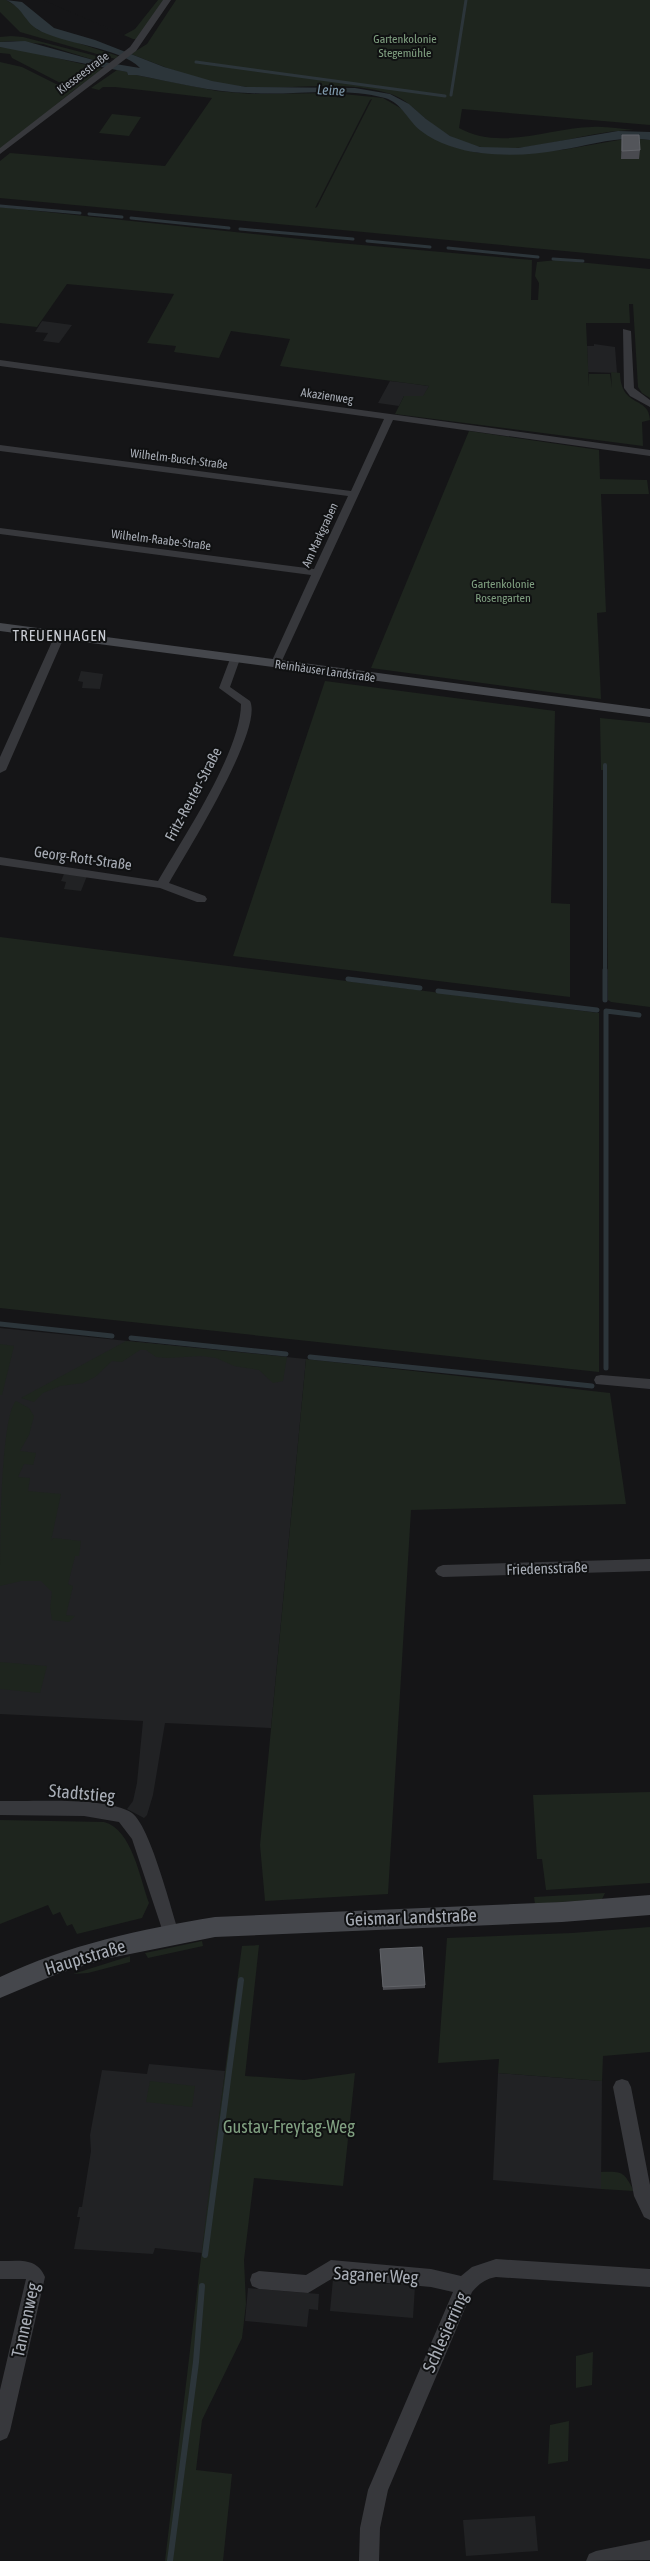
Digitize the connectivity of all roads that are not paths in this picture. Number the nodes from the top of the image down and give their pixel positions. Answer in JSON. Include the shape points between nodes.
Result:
{"nodes":[{"id":1,"x":167,"y":0,"type":"edge"},
{"id":2,"x":0,"y":152,"type":"edge"},
{"id":3,"x":626,"y":331,"type":"dead end"},
{"id":4,"x":0,"y":363,"type":"edge"},
{"id":5,"x":650,"y":404,"type":"edge"},
{"id":6,"x":390,"y":417,"type":"junction"},
{"id":7,"x":0,"y":448,"type":"edge"},
{"id":8,"x":650,"y":453,"type":"edge"},
{"id":9,"x":354,"y":494,"type":"junction"},
{"id":10,"x":0,"y":531,"type":"edge"},
{"id":11,"x":318,"y":573,"type":"junction"},
{"id":12,"x":0,"y":628,"type":"edge"},
{"id":13,"x":60,"y":635,"type":"junction"},
{"id":14,"x":235,"y":659,"type":"junction"},
{"id":15,"x":275,"y":665,"type":"junction"},
{"id":16,"x":650,"y":713,"type":"edge"},
{"id":17,"x":0,"y":770,"type":"edge"},
{"id":18,"x":0,"y":861,"type":"edge"},
{"id":19,"x":162,"y":885,"type":"junction"},
{"id":20,"x":201,"y":899,"type":"dead end"},
{"id":21,"x":600,"y":1380,"type":"dead end"},
{"id":22,"x":650,"y":1384,"type":"edge"},
{"id":23,"x":650,"y":1565,"type":"edge"},
{"id":24,"x":443,"y":1572,"type":"dead end"},
{"id":25,"x":0,"y":1808,"type":"edge"},
{"id":26,"x":650,"y":1905,"type":"edge"},
{"id":27,"x":172,"y":1933,"type":"junction"},
{"id":28,"x":0,"y":1988,"type":"edge"},
{"id":29,"x":622,"y":2087,"type":"dead end"},
{"id":30,"x":650,"y":2210,"type":"edge"},
{"id":31,"x":0,"y":2270,"type":"edge"},
{"id":32,"x":650,"y":2278,"type":"edge"},
{"id":33,"x":260,"y":2280,"type":"dead end"},
{"id":34,"x":465,"y":2286,"type":"junction"},
{"id":35,"x":0,"y":2431,"type":"edge"},
{"id":36,"x":650,"y":2550,"type":"edge"},
{"id":37,"x":369,"y":2561,"type":"edge"},
{"id":38,"x":596,"y":2561,"type":"edge"}],
"edges":[{"from":1,"to":2,"type":"street","name":"Kiesseestraße","via":[[130,52]]},
{"from":3,"to":5,"type":"street","via":[[629,388]]},
{"from":4,"to":6,"type":"street","name":"Akazienweg"},
{"from":6,"to":8,"type":"street","name":"Akazienweg"},
{"from":6,"to":9,"type":"street","name":"Am Markgraben"},
{"from":7,"to":9,"type":"street","name":"Wilhelm-Busch-Straße"},
{"from":9,"to":11,"type":"street","name":"Am Markgraben"},
{"from":10,"to":11,"type":"street","name":"Wilhelm-Raabe-Straße"},
{"from":11,"to":15,"type":"street","name":"Am Markgraben"},
{"from":12,"to":13,"type":"main road","name":"Reinhäuser Landstraße"},
{"from":13,"to":14,"type":"main road","name":"Reinhäuser Landstraße"},
{"from":13,"to":17,"type":"street"},
{"from":14,"to":15,"type":"main road","name":"Reinhäuser Landstraße"},
{"from":14,"to":19,"type":"street","name":"Fritz-Reuter-Straße","via":[[224,688],[246,703],[246,716],[221,781]]},
{"from":15,"to":16,"type":"main road","name":"Reinhäuser Landstraße"},
{"from":18,"to":19,"type":"street","name":"Georg-Rott-Straße"},
{"from":19,"to":20,"type":"street"},
{"from":21,"to":22,"type":"street"},
{"from":23,"to":24,"type":"street","name":"Friedensstraße"},
{"from":25,"to":27,"type":"street","name":"Stadtstieg","via":[[112,1812],[125,1817],[140,1839]]},
{"from":26,"to":27,"type":"main road","name":"Geismar Landstraße","via":[[562,1912],[254,1924]]},
{"from":27,"to":28,"type":"main road","name":"Hauptstraße","via":[[79,1956]]},
{"from":29,"to":30,"type":"street","via":[[643,2196]]},
{"from":31,"to":35,"type":"street","name":"Tannenweg","via":[[30,2270],[36,2277]]},
{"from":32,"to":34,"type":"street","name":"Schlesierring","via":[[496,2268],[476,2273]]},
{"from":33,"to":34,"type":"street","name":"Saganer Weg","via":[[308,2284],[331,2269],[431,2278]]},
{"from":34,"to":37,"type":"street","name":"Schlesierring","via":[[378,2490],[370,2528]]},
{"from":36,"to":38,"type":"street"}]}
